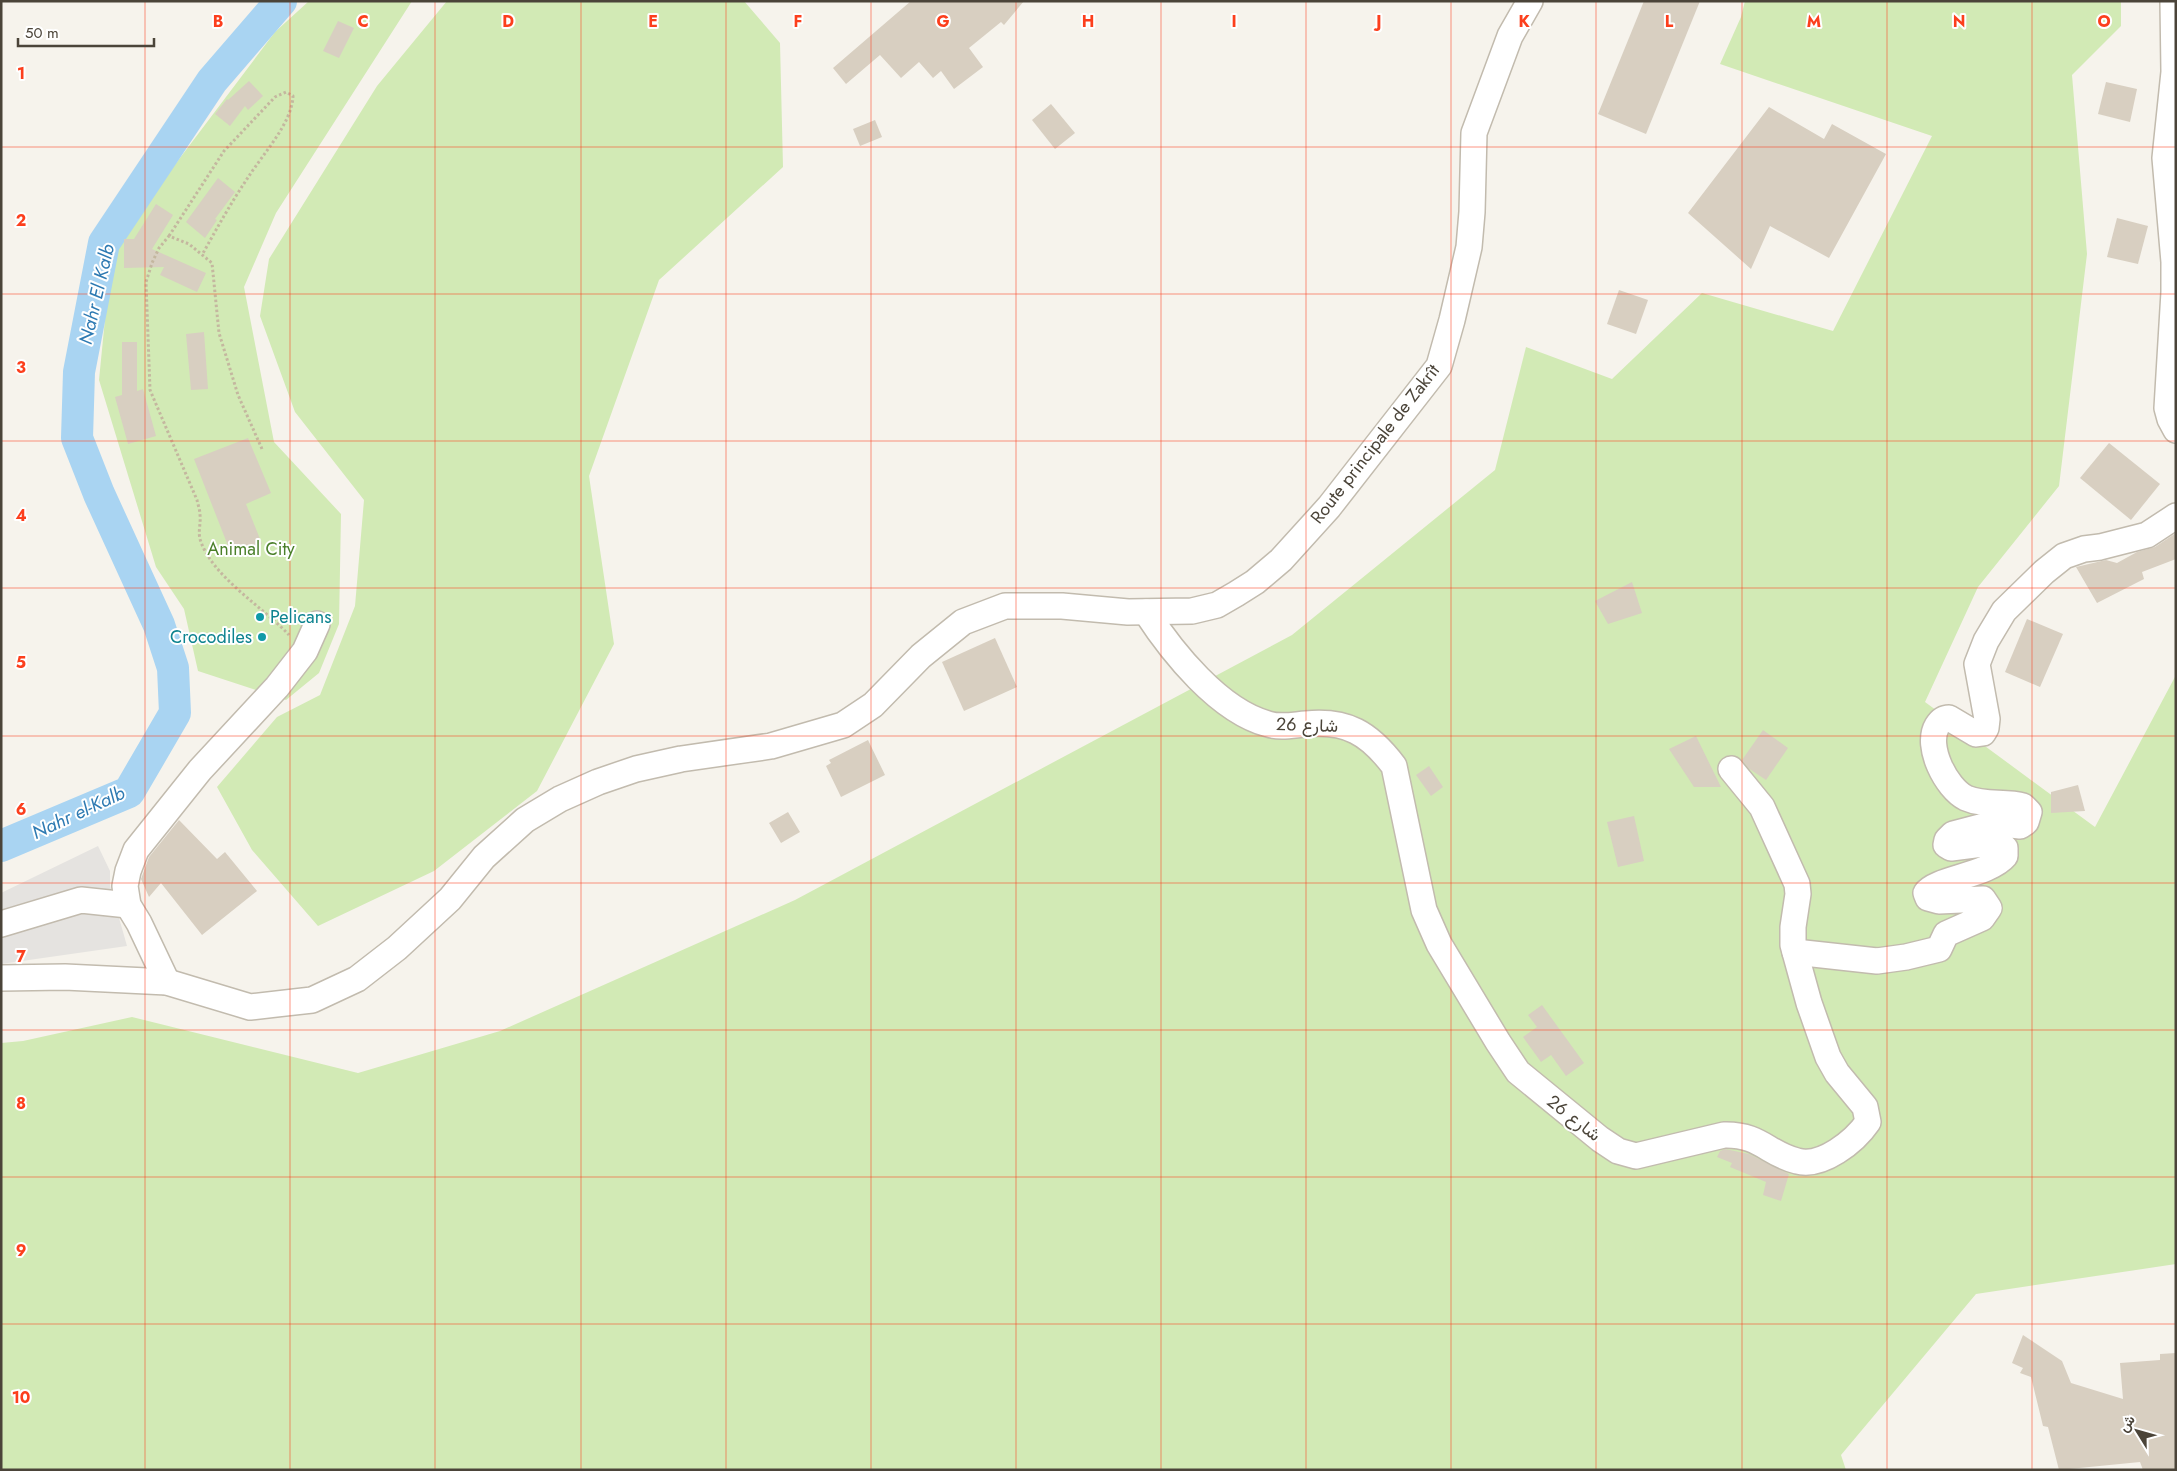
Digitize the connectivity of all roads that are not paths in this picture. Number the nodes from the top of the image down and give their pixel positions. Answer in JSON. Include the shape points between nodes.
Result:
{"nodes":[{"id":1,"x":1530,"y":1,"type":"edge"},
{"id":2,"x":2173,"y":1,"type":"edge"},
{"id":3,"x":2176,"y":430,"type":"edge"},
{"id":4,"x":2176,"y":516,"type":"edge"},
{"id":5,"x":1146,"y":612,"type":"junction"},
{"id":6,"x":317,"y":624,"type":"dead end"},
{"id":7,"x":1731,"y":769,"type":"dead end"},
{"id":8,"x":128,"y":905,"type":"junction"},
{"id":9,"x":1,"y":924,"type":"edge"},
{"id":10,"x":1795,"y":952,"type":"junction"},
{"id":11,"x":1,"y":978,"type":"edge"},
{"id":12,"x":167,"y":982,"type":"junction"}],
"edges":[{"from":1,"to":5,"type":"street","name":"Route principale de Zakrît","via":[[1510,36],[1474,133],[1468,247],[1439,366],[1329,507],[1281,560],[1255,582],[1216,605],[1192,611]]},
{"from":2,"to":3,"type":"street","via":[[2174,72],[2165,158],[2174,262],[2167,408]]},
{"from":4,"to":10,"type":"street","via":[[2147,535],[2064,556],[2044,572],[2004,611],[1977,664],[1987,718],[1983,734],[1976,734],[1949,718],[1940,721],[1933,733],[1933,747],[1943,774],[1956,790],[1966,798],[2023,806],[2029,812],[2026,822],[2020,826],[1995,823],[1956,833],[1947,840],[1946,845],[1951,848],[1998,842],[2005,848],[2005,856],[1994,864],[1936,886],[1926,893],[1928,898],[1939,901],[1983,899],[1989,908],[1985,915],[1946,934],[1939,949],[1906,957],[1877,961]]},
{"from":5,"to":10,"type":"street","name":"شارع 26","via":[[1175,653],[1215,694],[1246,714],[1267,724],[1281,726],[1321,722],[1341,724],[1362,733],[1386,755],[1394,766],[1424,910],[1444,952],[1518,1072],[1618,1151],[1636,1156],[1738,1135],[1761,1142],[1798,1162],[1814,1161],[1836,1152],[1863,1129],[1868,1122],[1865,1107],[1828,1058]]},
{"from":5,"to":12,"type":"street","name":"Route principale de Zakrît","via":[[1005,606],[964,622],[922,656],[874,705],[843,725],[771,746],[636,769],[560,799],[525,820],[484,857],[450,900],[398,948],[357,979],[312,1000],[250,1007]]},
{"from":6,"to":8,"type":"street","via":[[306,651],[200,770],[136,850],[125,886]]},
{"from":7,"to":10,"type":"street","name":"شارع 26","via":[[1762,807],[1796,884],[1797,902],[1792,927]]},
{"from":8,"to":9,"type":"street","via":[[81,900]]},
{"from":8,"to":12,"type":"street"},
{"from":11,"to":12,"type":"street","via":[[65,977]]}]}
